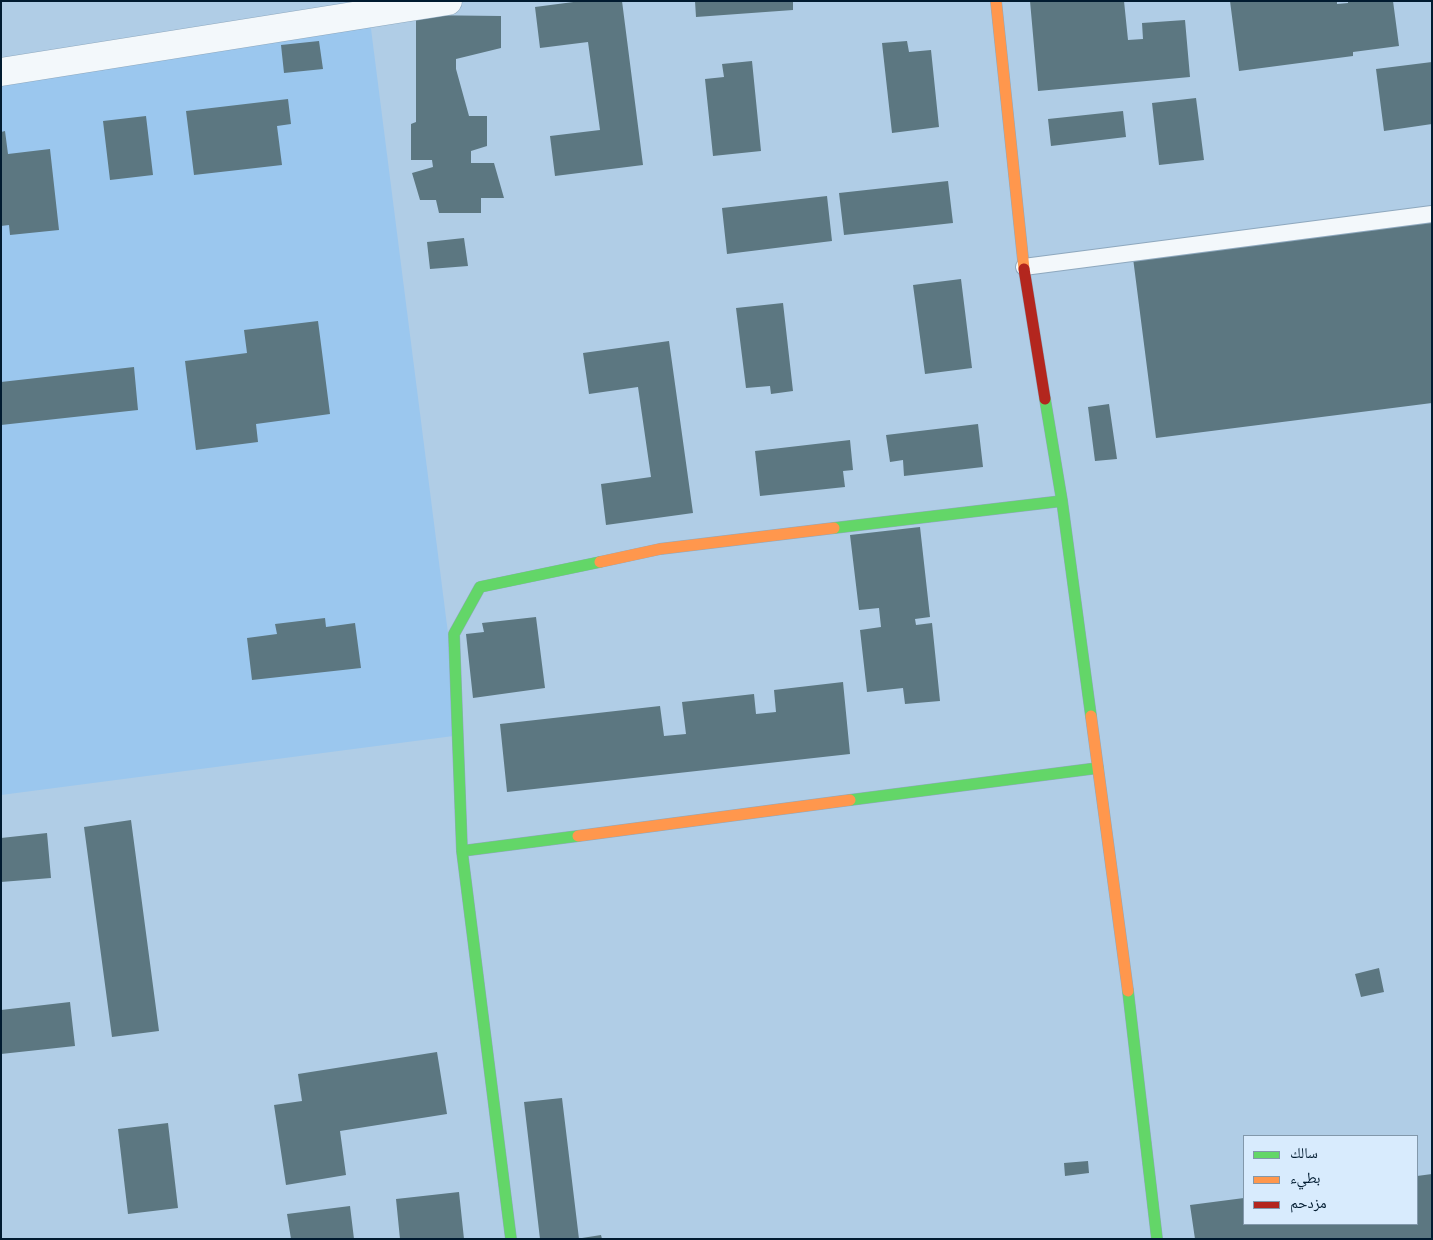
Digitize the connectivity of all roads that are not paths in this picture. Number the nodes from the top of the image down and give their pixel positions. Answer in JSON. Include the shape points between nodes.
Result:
{"nodes":[{"id":1,"x":448,"y":1,"type":"edge"},
{"id":2,"x":996,"y":1,"type":"edge"},
{"id":3,"x":1,"y":72,"type":"edge"},
{"id":4,"x":1432,"y":214,"type":"edge"},
{"id":5,"x":1024,"y":267,"type":"junction"},
{"id":6,"x":1062,"y":501,"type":"junction"},
{"id":7,"x":1098,"y":768,"type":"junction"},
{"id":8,"x":462,"y":851,"type":"junction"},
{"id":9,"x":511,"y":1239,"type":"edge"},
{"id":10,"x":1157,"y":1239,"type":"edge"}],
"edges":[{"from":1,"to":3,"type":"street"},
{"from":2,"to":5,"type":"street"},
{"from":4,"to":5,"type":"lane"},
{"from":5,"to":6,"type":"street"},
{"from":6,"to":7,"type":"street"},
{"from":6,"to":8,"type":"street","via":[[660,549],[480,587],[454,634]]},
{"from":7,"to":8,"type":"street"},
{"from":7,"to":10,"type":"street","via":[[1132,1018]]},
{"from":8,"to":9,"type":"street"}]}
